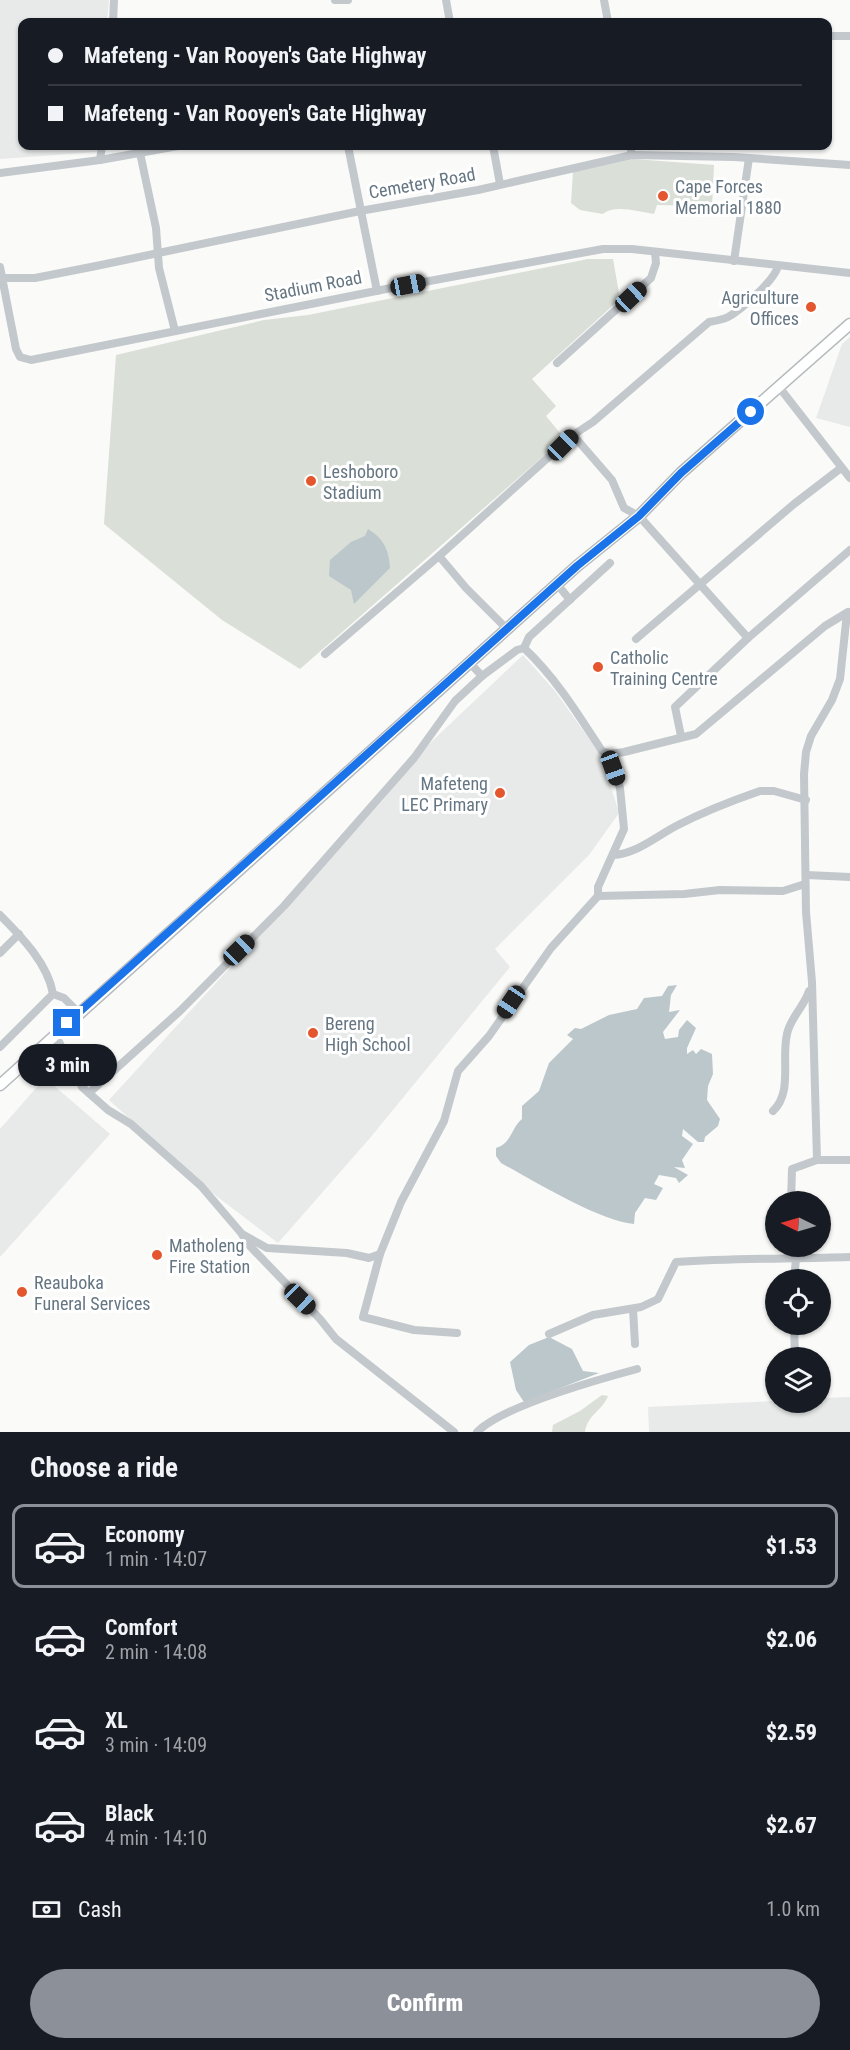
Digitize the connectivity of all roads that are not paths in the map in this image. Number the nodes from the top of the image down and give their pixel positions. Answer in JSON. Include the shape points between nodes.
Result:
{"nodes":[{"id":1,"x":114,"y":0,"type":"edge"},
{"id":2,"x":335,"y":0,"type":"edge"},
{"id":3,"x":348,"y":0,"type":"edge"},
{"id":4,"x":446,"y":0,"type":"edge"},
{"id":5,"x":604,"y":0,"type":"edge"},
{"id":6,"x":112,"y":18,"type":"edge"},
{"id":7,"x":449,"y":18,"type":"edge"},
{"id":8,"x":607,"y":18,"type":"edge"},
{"id":9,"x":832,"y":36,"type":"edge"},
{"id":10,"x":850,"y":36,"type":"edge"},
{"id":11,"x":101,"y":150,"type":"edge"},
{"id":12,"x":156,"y":150,"type":"edge"},
{"id":13,"x":349,"y":150,"type":"edge"},
{"id":14,"x":494,"y":150,"type":"edge"},
{"id":15,"x":631,"y":150,"type":"edge"},
{"id":16,"x":140,"y":153,"type":"junction"},
{"id":17,"x":632,"y":155,"type":"junction"},
{"id":18,"x":749,"y":158,"type":"junction"},
{"id":19,"x":100,"y":160,"type":"junction"},
{"id":20,"x":850,"y":165,"type":"edge"},
{"id":21,"x":0,"y":173,"type":"edge"},
{"id":22,"x":500,"y":184,"type":"junction"},
{"id":23,"x":360,"y":211,"type":"junction"},
{"id":24,"x":655,"y":252,"type":"junction"},
{"id":25,"x":157,"y":253,"type":"junction"},
{"id":26,"x":734,"y":261,"type":"junction"},
{"id":27,"x":778,"y":266,"type":"junction"},
{"id":28,"x":0,"y":267,"type":"edge"},
{"id":29,"x":850,"y":273,"type":"edge"},
{"id":30,"x":2,"y":278,"type":"junction"},
{"id":31,"x":377,"y":291,"type":"junction"},
{"id":32,"x":10,"y":323,"type":"junction"},
{"id":33,"x":850,"y":324,"type":"edge"},
{"id":34,"x":0,"y":325,"type":"edge"},
{"id":35,"x":175,"y":331,"type":"junction"},
{"id":36,"x":556,"y":363,"type":"dead end"},
{"id":37,"x":779,"y":387,"type":"junction"},
{"id":38,"x":573,"y":435,"type":"junction"},
{"id":39,"x":841,"y":468,"type":"junction"},
{"id":40,"x":850,"y":478,"type":"edge"},
{"id":41,"x":639,"y":516,"type":"junction"},
{"id":42,"x":850,"y":550,"type":"edge"},
{"id":43,"x":439,"y":556,"type":"junction"},
{"id":44,"x":610,"y":563,"type":"dead end"},
{"id":45,"x":700,"y":583,"type":"junction"},
{"id":46,"x":557,"y":584,"type":"junction"},
{"id":47,"x":570,"y":600,"type":"junction"},
{"id":48,"x":849,"y":612,"type":"edge"},
{"id":49,"x":507,"y":629,"type":"junction"},
{"id":50,"x":748,"y":638,"type":"junction"},
{"id":51,"x":636,"y":639,"type":"dead end"},
{"id":52,"x":524,"y":648,"type":"junction"},
{"id":53,"x":325,"y":654,"type":"dead end"},
{"id":54,"x":469,"y":662,"type":"junction"},
{"id":55,"x":482,"y":675,"type":"junction"},
{"id":56,"x":681,"y":736,"type":"junction"},
{"id":57,"x":610,"y":754,"type":"junction"},
{"id":58,"x":806,"y":800,"type":"junction"},
{"id":59,"x":613,"y":855,"type":"junction"},
{"id":60,"x":850,"y":877,"type":"edge"},
{"id":61,"x":806,"y":880,"type":"junction"},
{"id":62,"x":598,"y":896,"type":"junction"},
{"id":63,"x":0,"y":915,"type":"edge"},
{"id":64,"x":19,"y":934,"type":"junction"},
{"id":65,"x":0,"y":953,"type":"edge"},
{"id":66,"x":812,"y":982,"type":"junction"},
{"id":67,"x":53,"y":994,"type":"junction"},
{"id":68,"x":78,"y":1012,"type":"junction"},
{"id":69,"x":56,"y":1034,"type":"junction"},
{"id":70,"x":0,"y":1047,"type":"edge"},
{"id":71,"x":0,"y":1085,"type":"edge"},
{"id":72,"x":89,"y":1094,"type":"junction"},
{"id":73,"x":773,"y":1112,"type":"dead end"},
{"id":74,"x":817,"y":1160,"type":"junction"},
{"id":75,"x":850,"y":1160,"type":"edge"},
{"id":76,"x":791,"y":1191,"type":"edge"},
{"id":77,"x":242,"y":1234,"type":"junction"},
{"id":78,"x":380,"y":1254,"type":"junction"},
{"id":79,"x":850,"y":1257,"type":"edge"},
{"id":80,"x":796,"y":1259,"type":"junction"},
{"id":81,"x":795,"y":1269,"type":"edge"},
{"id":82,"x":633,"y":1309,"type":"junction"},
{"id":83,"x":457,"y":1333,"type":"dead end"},
{"id":84,"x":549,"y":1334,"type":"dead end"},
{"id":85,"x":634,"y":1344,"type":"dead end"},
{"id":86,"x":638,"y":1369,"type":"dead end"},
{"id":87,"x":454,"y":1432,"type":"edge"},
{"id":88,"x":477,"y":1432,"type":"edge"}],
"edges":[{"from":1,"to":6,"type":"street"},
{"from":2,"to":3,"type":"street"},
{"from":4,"to":7,"type":"street"},
{"from":5,"to":8,"type":"street"},
{"from":9,"to":10,"type":"street"},
{"from":11,"to":19,"type":"street"},
{"from":12,"to":16,"type":"street"},
{"from":13,"to":23,"type":"street"},
{"from":14,"to":22,"type":"street"},
{"from":15,"to":17,"type":"street"},
{"from":16,"to":19,"type":"street"},
{"from":16,"to":25,"type":"street","via":[[156,228]]},
{"from":17,"to":18,"type":"street","name":"Cemetery Road"},
{"from":17,"to":22,"type":"street","name":"Cemetery Road"},
{"from":18,"to":20,"type":"street","name":"Cemetery Road"},
{"from":18,"to":26,"type":"street"},
{"from":19,"to":21,"type":"street"},
{"from":22,"to":23,"type":"street","name":"Cemetery Road"},
{"from":23,"to":25,"type":"street","name":"Cemetery Road"},
{"from":23,"to":31,"type":"street"},
{"from":24,"to":26,"type":"street","name":"Stadium Road"},
{"from":24,"to":31,"type":"street","name":"Stadium Road","via":[[603,249]]},
{"from":24,"to":36,"type":"street","via":[[651,279]]},
{"from":25,"to":30,"type":"street","name":"Cemetery Road","via":[[35,278]]},
{"from":25,"to":35,"type":"street"},
{"from":26,"to":27,"type":"street","name":"Stadium Road"},
{"from":27,"to":29,"type":"street","name":"Stadium Road"},
{"from":27,"to":38,"type":"street","via":[[777,274],[729,316],[709,322]]},
{"from":28,"to":30,"type":"street","name":"Stadium Road"},
{"from":30,"to":32,"type":"street","name":"Stadium Road"},
{"from":31,"to":35,"type":"street","name":"Stadium Road"},
{"from":32,"to":34,"type":"street"},
{"from":32,"to":35,"type":"street","name":"Stadium Road","via":[[20,357],[31,360]]},
{"from":33,"to":37,"type":"main road"},
{"from":37,"to":39,"type":"street"},
{"from":37,"to":41,"type":"main road","via":[[681,473]]},
{"from":38,"to":41,"type":"street","via":[[612,480],[624,508]]},
{"from":38,"to":43,"type":"street"},
{"from":39,"to":40,"type":"street"},
{"from":39,"to":45,"type":"street"},
{"from":41,"to":45,"type":"street"},
{"from":41,"to":46,"type":"main road"},
{"from":42,"to":50,"type":"street"},
{"from":43,"to":49,"type":"street"},
{"from":43,"to":53,"type":"street"},
{"from":44,"to":47,"type":"street"},
{"from":45,"to":50,"type":"street"},
{"from":45,"to":51,"type":"street"},
{"from":46,"to":47,"type":"street"},
{"from":46,"to":49,"type":"main road"},
{"from":47,"to":52,"type":"street","via":[[529,637]]},
{"from":48,"to":56,"type":"street","via":[[825,626],[696,734]]},
{"from":48,"to":58,"type":"street","via":[[840,679],[810,736],[806,752]]},
{"from":49,"to":54,"type":"main road"},
{"from":50,"to":56,"type":"street","via":[[675,707]]},
{"from":52,"to":55,"type":"street"},
{"from":52,"to":57,"type":"street","via":[[566,696],[602,751]]},
{"from":54,"to":55,"type":"street"},
{"from":54,"to":68,"type":"main road"},
{"from":55,"to":72,"type":"street","via":[[455,701],[414,758],[284,906],[180,1011]]},
{"from":56,"to":57,"type":"street"},
{"from":57,"to":59,"type":"street","via":[[620,788],[624,829]]},
{"from":58,"to":59,"type":"street","via":[[759,791]]},
{"from":58,"to":61,"type":"street"},
{"from":59,"to":62,"type":"street","via":[[598,887]]},
{"from":60,"to":61,"type":"street"},
{"from":61,"to":62,"type":"street","via":[[783,891]]},
{"from":61,"to":66,"type":"street"},
{"from":62,"to":78,"type":"street","via":[[550,948],[489,1036],[458,1071],[444,1121],[400,1202]]},
{"from":63,"to":64,"type":"street"},
{"from":64,"to":65,"type":"street"},
{"from":64,"to":67,"type":"street","via":[[50,976]]},
{"from":66,"to":73,"type":"street","via":[[806,1001],[788,1030],[785,1095]]},
{"from":66,"to":74,"type":"street"},
{"from":67,"to":68,"type":"street","via":[[64,998]]},
{"from":67,"to":70,"type":"street"},
{"from":68,"to":69,"type":"main road"},
{"from":69,"to":71,"type":"main road"},
{"from":69,"to":72,"type":"street"},
{"from":72,"to":77,"type":"street","via":[[201,1186]]},
{"from":74,"to":75,"type":"street"},
{"from":74,"to":76,"type":"street","via":[[792,1169]]},
{"from":77,"to":78,"type":"street","via":[[267,1248],[369,1258]]},
{"from":77,"to":87,"type":"street","via":[[336,1339]]},
{"from":78,"to":83,"type":"street","via":[[363,1317],[414,1330]]},
{"from":79,"to":80,"type":"street"},
{"from":80,"to":81,"type":"street"},
{"from":80,"to":82,"type":"street","via":[[735,1257],[676,1262],[658,1299]]},
{"from":82,"to":84,"type":"street","via":[[593,1315]]},
{"from":82,"to":85,"type":"street"},
{"from":86,"to":88,"type":"street","via":[[601,1377],[524,1407]]}]}
